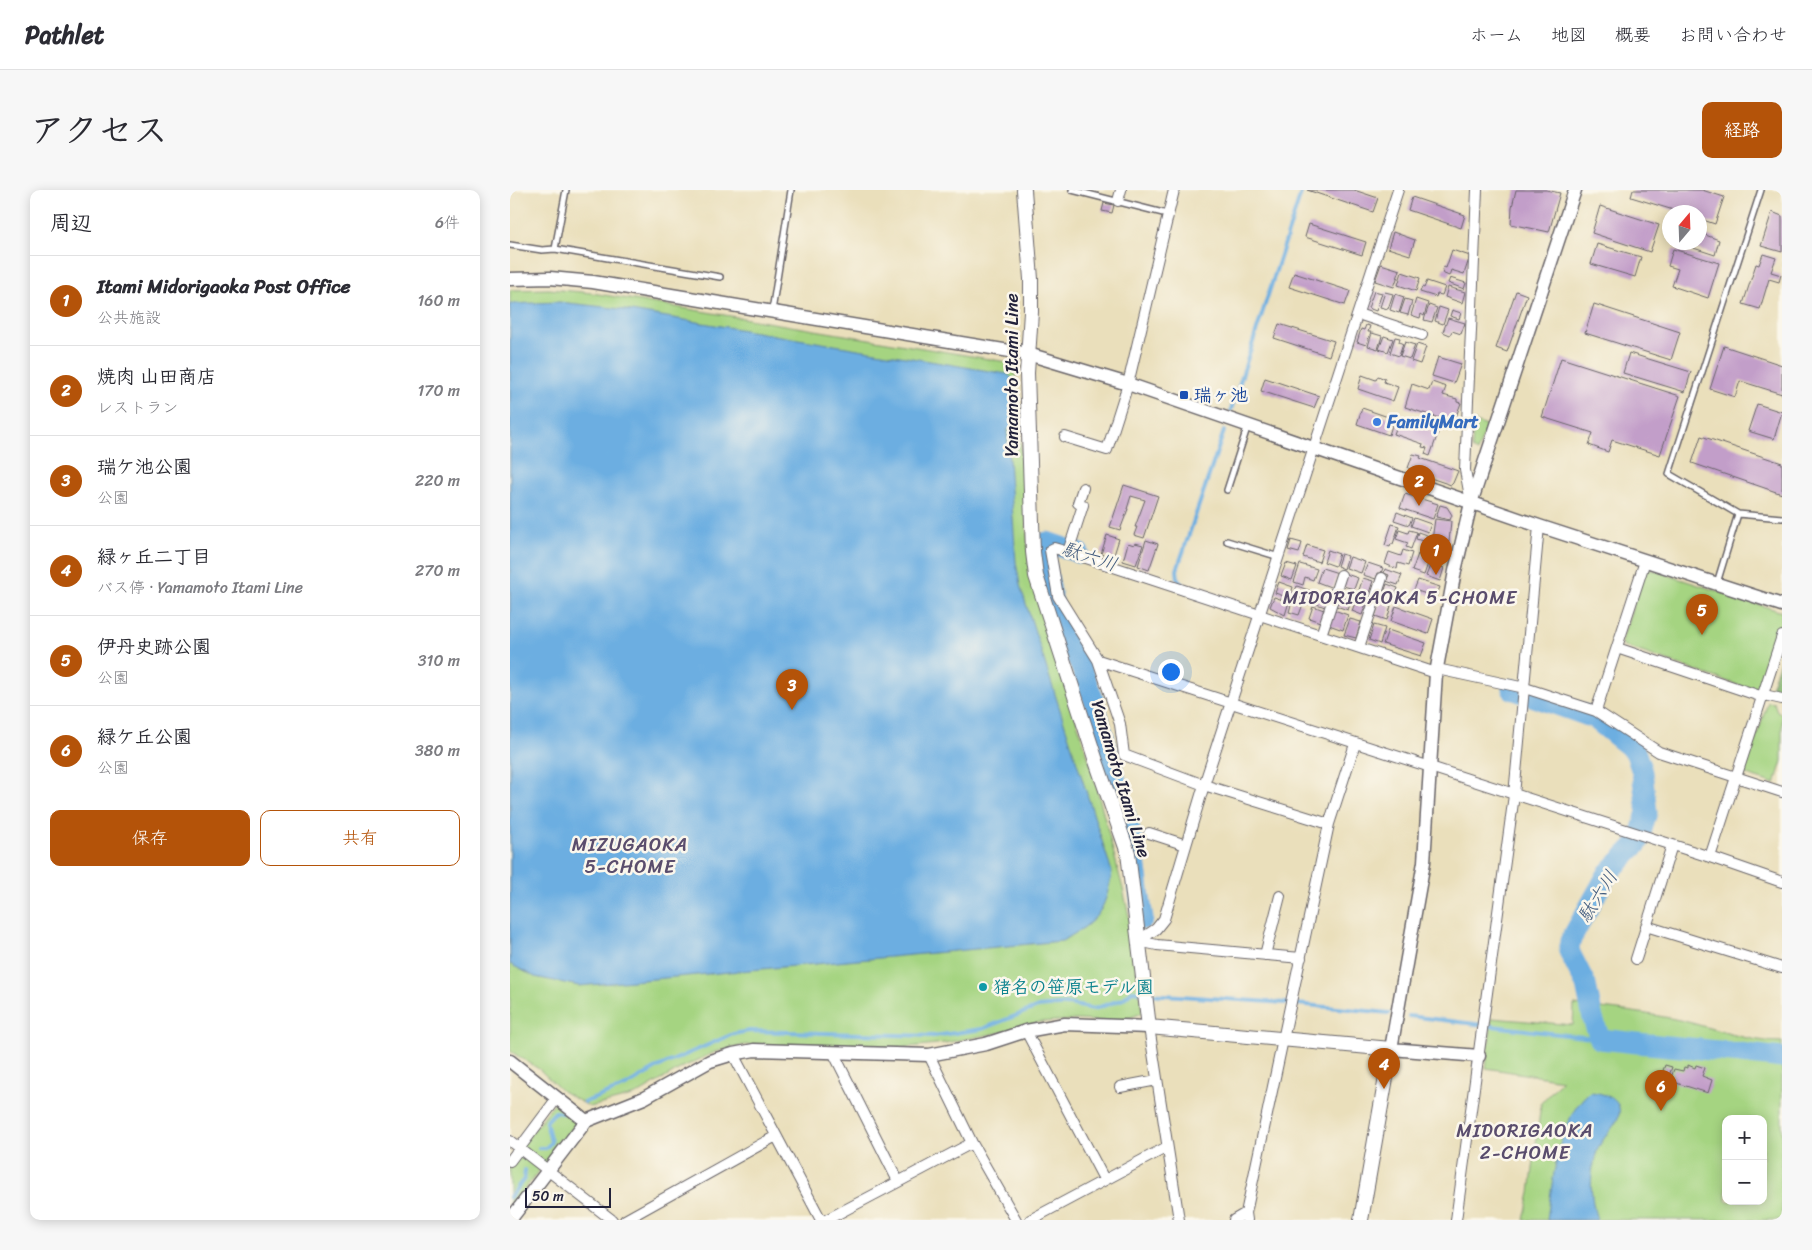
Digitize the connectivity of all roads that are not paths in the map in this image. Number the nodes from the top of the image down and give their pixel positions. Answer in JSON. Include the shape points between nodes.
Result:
{"nodes":[{"id":1,"x":566,"y":190,"type":"edge"},
{"id":2,"x":791,"y":190,"type":"edge"},
{"id":3,"x":1024,"y":190,"type":"edge"},
{"id":4,"x":1072,"y":190,"type":"edge"},
{"id":5,"x":1121,"y":190,"type":"edge"},
{"id":6,"x":1174,"y":190,"type":"edge"},
{"id":7,"x":1398,"y":190,"type":"edge"},
{"id":8,"x":1575,"y":190,"type":"edge"},
{"id":9,"x":1761,"y":190,"type":"edge"},
{"id":10,"x":1473,"y":191,"type":"edge"},
{"id":11,"x":1118,"y":201,"type":"junction"},
{"id":12,"x":1167,"y":214,"type":"junction"},
{"id":13,"x":510,"y":245,"type":"edge"},
{"id":14,"x":555,"y":249,"type":"junction"},
{"id":15,"x":720,"y":277,"type":"dead end"},
{"id":16,"x":510,"y":279,"type":"edge"},
{"id":17,"x":772,"y":312,"type":"junction"},
{"id":18,"x":1358,"y":314,"type":"junction"},
{"id":19,"x":1422,"y":335,"type":"dead end"},
{"id":20,"x":1028,"y":354,"type":"junction"},
{"id":21,"x":1128,"y":384,"type":"junction"},
{"id":22,"x":1248,"y":425,"type":"junction"},
{"id":23,"x":1065,"y":437,"type":"dead end"},
{"id":24,"x":1314,"y":449,"type":"junction"},
{"id":25,"x":1083,"y":488,"type":"dead end"},
{"id":26,"x":1227,"y":490,"type":"dead end"},
{"id":27,"x":1471,"y":503,"type":"junction"},
{"id":28,"x":1738,"y":514,"type":"junction"},
{"id":29,"x":1782,"y":518,"type":"edge"},
{"id":30,"x":1539,"y":526,"type":"junction"},
{"id":31,"x":1227,"y":540,"type":"dead end"},
{"id":32,"x":1069,"y":550,"type":"junction"},
{"id":33,"x":1279,"y":558,"type":"junction"},
{"id":34,"x":1645,"y":561,"type":"junction"},
{"id":35,"x":1341,"y":575,"type":"dead end"},
{"id":36,"x":1382,"y":578,"type":"dead end"},
{"id":37,"x":1717,"y":584,"type":"junction"},
{"id":38,"x":1782,"y":605,"type":"edge"},
{"id":39,"x":1261,"y":612,"type":"junction"},
{"id":40,"x":1321,"y":634,"type":"junction"},
{"id":41,"x":1782,"y":636,"type":"edge"},
{"id":42,"x":1360,"y":644,"type":"junction"},
{"id":43,"x":1617,"y":648,"type":"junction"},
{"id":44,"x":1098,"y":660,"type":"junction"},
{"id":45,"x":1436,"y":671,"type":"junction"},
{"id":46,"x":1525,"y":688,"type":"junction"},
{"id":47,"x":1764,"y":696,"type":"junction"},
{"id":48,"x":1782,"y":699,"type":"edge"},
{"id":49,"x":1231,"y":704,"type":"junction"},
{"id":50,"x":1596,"y":711,"type":"junction"},
{"id":51,"x":1355,"y":744,"type":"junction"},
{"id":52,"x":1431,"y":768,"type":"junction"},
{"id":53,"x":1737,"y":778,"type":"junction"},
{"id":54,"x":1204,"y":785,"type":"junction"},
{"id":55,"x":1782,"y":792,"type":"edge"},
{"id":56,"x":1514,"y":795,"type":"junction"},
{"id":57,"x":1329,"y":824,"type":"junction"},
{"id":58,"x":1149,"y":833,"type":"dead end"},
{"id":59,"x":1186,"y":845,"type":"junction"},
{"id":60,"x":1672,"y":845,"type":"junction"},
{"id":61,"x":1710,"y":857,"type":"junction"},
{"id":62,"x":1782,"y":882,"type":"edge"},
{"id":63,"x":1280,"y":896,"type":"dead end"},
{"id":64,"x":1646,"y":926,"type":"junction"},
{"id":65,"x":1138,"y":941,"type":"junction"},
{"id":66,"x":1265,"y":955,"type":"junction"},
{"id":67,"x":1301,"y":958,"type":"junction"},
{"id":68,"x":1636,"y":959,"type":"dead end"},
{"id":69,"x":1782,"y":968,"type":"edge"},
{"id":70,"x":1149,"y":1027,"type":"junction"},
{"id":71,"x":1026,"y":1031,"type":"junction"},
{"id":72,"x":1283,"y":1039,"type":"junction"},
{"id":73,"x":1391,"y":1049,"type":"junction"},
{"id":74,"x":733,"y":1054,"type":"junction"},
{"id":75,"x":834,"y":1054,"type":"junction"},
{"id":76,"x":929,"y":1055,"type":"junction"},
{"id":77,"x":1479,"y":1056,"type":"junction"},
{"id":78,"x":510,"y":1061,"type":"edge"},
{"id":79,"x":1157,"y":1080,"type":"junction"},
{"id":80,"x":1120,"y":1087,"type":"dead end"},
{"id":81,"x":557,"y":1098,"type":"junction"},
{"id":82,"x":586,"y":1121,"type":"junction"},
{"id":83,"x":776,"y":1136,"type":"junction"},
{"id":84,"x":510,"y":1141,"type":"edge"},
{"id":85,"x":972,"y":1143,"type":"junction"},
{"id":86,"x":1167,"y":1146,"type":"junction"},
{"id":87,"x":520,"y":1148,"type":"junction"},
{"id":88,"x":510,"y":1161,"type":"edge"},
{"id":89,"x":548,"y":1171,"type":"junction"},
{"id":90,"x":1104,"y":1179,"type":"junction"},
{"id":91,"x":898,"y":1181,"type":"junction"},
{"id":92,"x":1247,"y":1217,"type":"edge"},
{"id":93,"x":510,"y":1220,"type":"edge"},
{"id":94,"x":612,"y":1220,"type":"edge"},
{"id":95,"x":624,"y":1220,"type":"edge"},
{"id":96,"x":821,"y":1220,"type":"edge"},
{"id":97,"x":826,"y":1220,"type":"edge"},
{"id":98,"x":1016,"y":1220,"type":"edge"},
{"id":99,"x":1030,"y":1220,"type":"edge"},
{"id":100,"x":1179,"y":1220,"type":"edge"},
{"id":101,"x":1234,"y":1220,"type":"edge"},
{"id":102,"x":1361,"y":1220,"type":"edge"},
{"id":103,"x":1456,"y":1220,"type":"edge"}],
"edges":[{"from":1,"to":14,"type":"lane"},
{"from":2,"to":17,"type":"lane"},
{"from":3,"to":20,"type":"main road","name":"Yamamoto Itami Line","via":[[1031,278]]},
{"from":4,"to":11,"type":"lane"},
{"from":5,"to":11,"type":"street"},
{"from":6,"to":12,"type":"street"},
{"from":7,"to":18,"type":"street"},
{"from":8,"to":27,"type":"street"},
{"from":9,"to":28,"type":"lane","via":[[1669,474]]},
{"from":10,"to":27,"type":"street","via":[[1464,470]]},
{"from":11,"to":12,"type":"lane"},
{"from":12,"to":21,"type":"street"},
{"from":13,"to":14,"type":"lane"},
{"from":14,"to":15,"type":"lane"},
{"from":16,"to":17,"type":"street","via":[[593,282]]},
{"from":17,"to":20,"type":"street"},
{"from":18,"to":19,"type":"street","via":[[1409,326]]},
{"from":18,"to":24,"type":"street"},
{"from":20,"to":21,"type":"street"},
{"from":20,"to":65,"type":"main road","name":"Yamamoto Itami Line","via":[[1036,576],[1128,853]]},
{"from":21,"to":22,"type":"street"},
{"from":21,"to":23,"type":"street","via":[[1107,450]]},
{"from":22,"to":24,"type":"street"},
{"from":22,"to":26,"type":"lane"},
{"from":24,"to":27,"type":"street"},
{"from":24,"to":33,"type":"street"},
{"from":25,"to":32,"type":"street","via":[[1078,503],[1083,505]]},
{"from":27,"to":30,"type":"street"},
{"from":27,"to":45,"type":"street"},
{"from":28,"to":29,"type":"lane"},
{"from":28,"to":37,"type":"lane"},
{"from":30,"to":34,"type":"street"},
{"from":30,"to":46,"type":"street"},
{"from":31,"to":33,"type":"lane"},
{"from":32,"to":39,"type":"street"},
{"from":32,"to":44,"type":"street","via":[[1050,550],[1058,596]]},
{"from":33,"to":39,"type":"street"},
{"from":34,"to":37,"type":"street"},
{"from":34,"to":43,"type":"street"},
{"from":35,"to":40,"type":"street"},
{"from":36,"to":42,"type":"street"},
{"from":37,"to":38,"type":"street"},
{"from":39,"to":40,"type":"street"},
{"from":39,"to":49,"type":"street"},
{"from":40,"to":42,"type":"street"},
{"from":41,"to":47,"type":"street"},
{"from":42,"to":45,"type":"street"},
{"from":43,"to":47,"type":"street"},
{"from":43,"to":50,"type":"street"},
{"from":44,"to":49,"type":"street"},
{"from":44,"to":54,"type":"street","via":[[1120,724],[1124,755]]},
{"from":45,"to":46,"type":"street"},
{"from":45,"to":52,"type":"street"},
{"from":46,"to":50,"type":"street"},
{"from":46,"to":56,"type":"street"},
{"from":47,"to":48,"type":"street"},
{"from":47,"to":53,"type":"street"},
{"from":49,"to":51,"type":"street"},
{"from":49,"to":54,"type":"street"},
{"from":50,"to":53,"type":"street","via":[[1659,752]]},
{"from":51,"to":52,"type":"street"},
{"from":51,"to":57,"type":"street"},
{"from":52,"to":56,"type":"street"},
{"from":52,"to":73,"type":"street","via":[[1424,862]]},
{"from":53,"to":55,"type":"street"},
{"from":53,"to":61,"type":"street"},
{"from":54,"to":57,"type":"street"},
{"from":54,"to":59,"type":"street"},
{"from":56,"to":60,"type":"street"},
{"from":56,"to":77,"type":"street"},
{"from":57,"to":67,"type":"street"},
{"from":58,"to":59,"type":"street"},
{"from":59,"to":65,"type":"street","via":[[1164,920]]},
{"from":60,"to":61,"type":"street"},
{"from":60,"to":64,"type":"street"},
{"from":61,"to":62,"type":"street"},
{"from":63,"to":66,"type":"street"},
{"from":64,"to":68,"type":"street"},
{"from":64,"to":69,"type":"street"},
{"from":65,"to":66,"type":"street"},
{"from":65,"to":70,"type":"main road","name":"Yamamoto Itami Line"},
{"from":66,"to":67,"type":"street"},
{"from":67,"to":72,"type":"street"},
{"from":70,"to":71,"type":"street","via":[[1065,1024]]},
{"from":70,"to":72,"type":"main road"},
{"from":70,"to":79,"type":"street"},
{"from":71,"to":76,"type":"street","via":[[986,1044]]},
{"from":71,"to":90,"type":"street"},
{"from":72,"to":73,"type":"main road"},
{"from":72,"to":92,"type":"street"},
{"from":73,"to":77,"type":"street"},
{"from":73,"to":102,"type":"main road"},
{"from":74,"to":75,"type":"street","via":[[754,1050]]},
{"from":74,"to":82,"type":"street","via":[[710,1061],[644,1098]]},
{"from":74,"to":83,"type":"street"},
{"from":75,"to":76,"type":"street"},
{"from":75,"to":91,"type":"street"},
{"from":76,"to":85,"type":"street"},
{"from":77,"to":103,"type":"street"},
{"from":78,"to":81,"type":"street"},
{"from":79,"to":80,"type":"street"},
{"from":79,"to":86,"type":"street"},
{"from":81,"to":82,"type":"street"},
{"from":81,"to":87,"type":"street"},
{"from":82,"to":89,"type":"street"},
{"from":83,"to":95,"type":"street"},
{"from":83,"to":96,"type":"street"},
{"from":84,"to":87,"type":"street"},
{"from":85,"to":91,"type":"street"},
{"from":85,"to":98,"type":"street"},
{"from":86,"to":90,"type":"street"},
{"from":86,"to":100,"type":"street"},
{"from":87,"to":88,"type":"street"},
{"from":87,"to":89,"type":"street"},
{"from":89,"to":93,"type":"street"},
{"from":89,"to":94,"type":"street"},
{"from":90,"to":99,"type":"street"},
{"from":91,"to":97,"type":"street"},
{"from":92,"to":101,"type":"street"}]}
